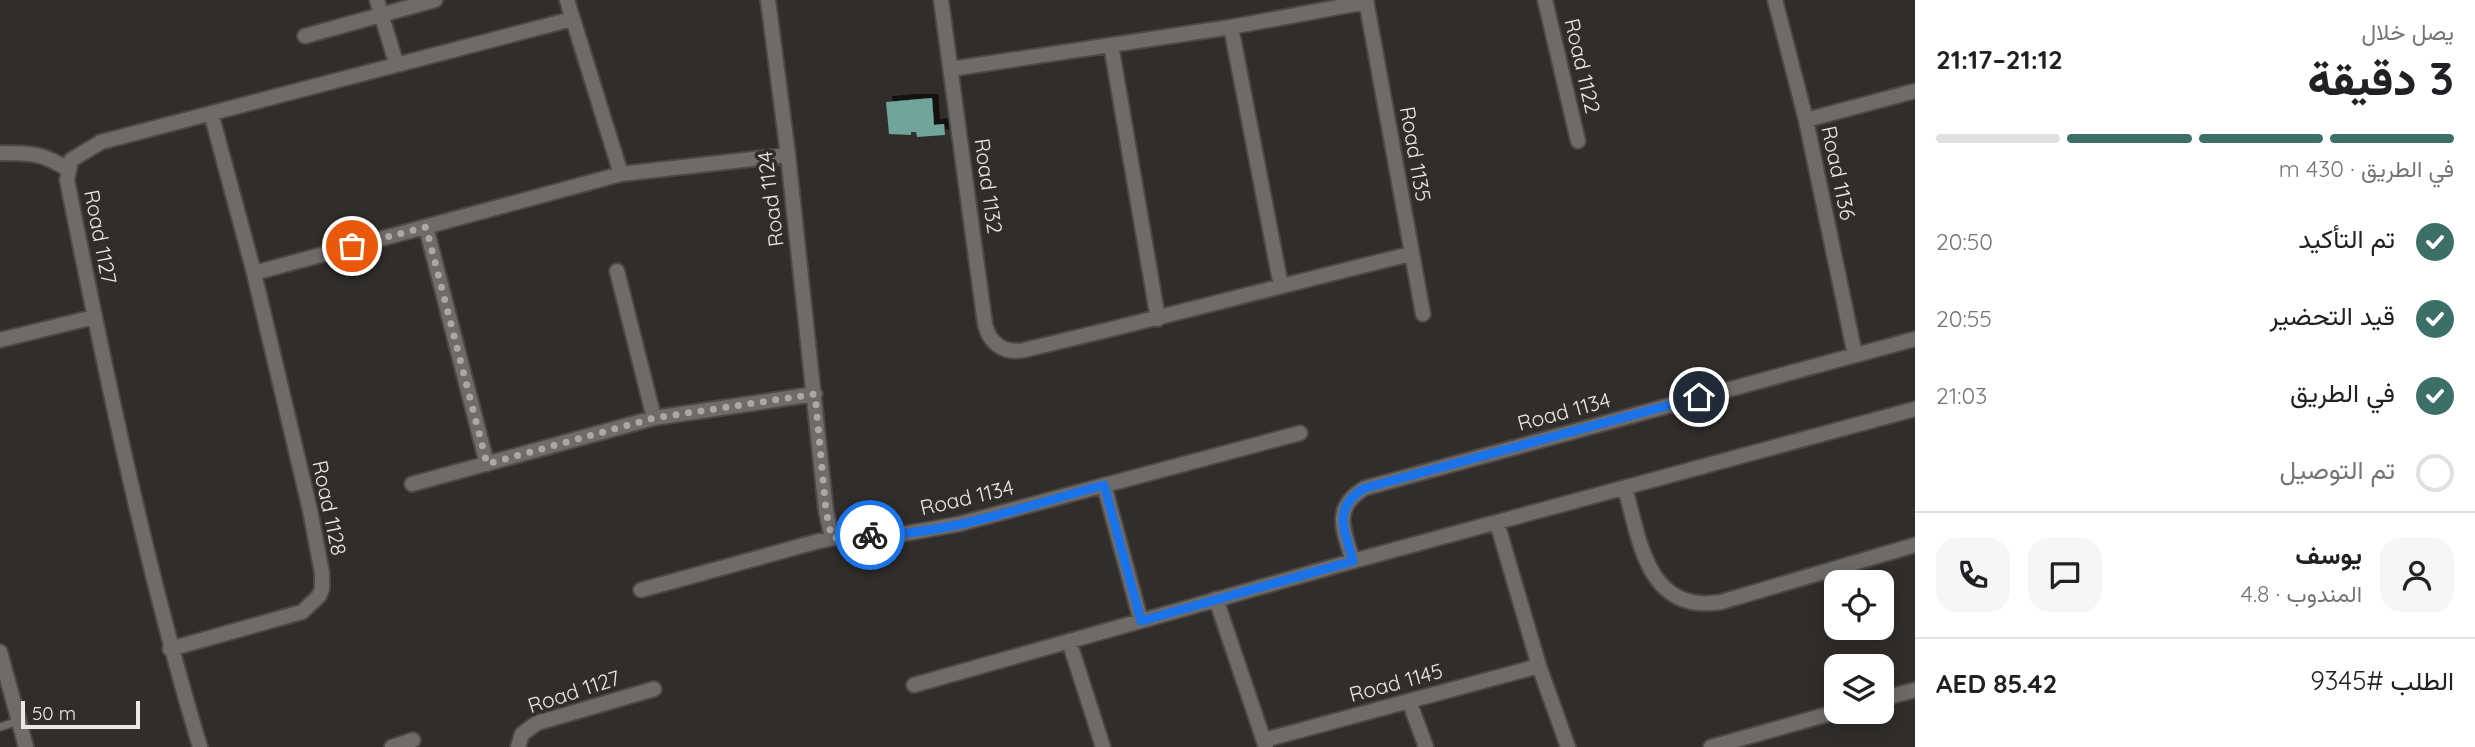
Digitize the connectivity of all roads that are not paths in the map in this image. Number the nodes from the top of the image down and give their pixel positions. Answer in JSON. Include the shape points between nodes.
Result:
{"nodes":[{"id":1,"x":377,"y":0,"type":"edge"},
{"id":2,"x":435,"y":0,"type":"edge"},
{"id":3,"x":567,"y":0,"type":"edge"},
{"id":4,"x":768,"y":0,"type":"edge"},
{"id":5,"x":941,"y":0,"type":"edge"},
{"id":6,"x":1545,"y":0,"type":"edge"},
{"id":7,"x":1775,"y":0,"type":"edge"},
{"id":8,"x":1366,"y":1,"type":"edge"},
{"id":9,"x":382,"y":15,"type":"junction"},
{"id":10,"x":572,"y":19,"type":"junction"},
{"id":11,"x":1231,"y":27,"type":"junction"},
{"id":12,"x":305,"y":36,"type":"dead end"},
{"id":13,"x":1111,"y":45,"type":"junction"},
{"id":14,"x":397,"y":63,"type":"junction"},
{"id":15,"x":951,"y":69,"type":"junction"},
{"id":16,"x":1915,"y":91,"type":"edge"},
{"id":17,"x":211,"y":113,"type":"junction"},
{"id":18,"x":1806,"y":120,"type":"junction"},
{"id":19,"x":1578,"y":141,"type":"dead end"},
{"id":20,"x":0,"y":153,"type":"edge"},
{"id":21,"x":788,"y":155,"type":"junction"},
{"id":22,"x":69,"y":170,"type":"junction"},
{"id":23,"x":621,"y":174,"type":"junction"},
{"id":24,"x":426,"y":227,"type":"junction"},
{"id":25,"x":1412,"y":254,"type":"junction"},
{"id":26,"x":617,"y":271,"type":"dead end"},
{"id":27,"x":254,"y":273,"type":"junction"},
{"id":28,"x":1281,"y":286,"type":"junction"},
{"id":29,"x":1423,"y":314,"type":"dead end"},
{"id":30,"x":94,"y":317,"type":"junction"},
{"id":31,"x":1158,"y":319,"type":"junction"},
{"id":32,"x":1915,"y":339,"type":"edge"},
{"id":33,"x":0,"y":340,"type":"edge"},
{"id":34,"x":1856,"y":355,"type":"junction"},
{"id":35,"x":815,"y":394,"type":"junction"},
{"id":36,"x":1915,"y":410,"type":"edge"},
{"id":37,"x":654,"y":418,"type":"junction"},
{"id":38,"x":1300,"y":433,"type":"dead end"},
{"id":39,"x":487,"y":464,"type":"junction"},
{"id":40,"x":412,"y":484,"type":"dead end"},
{"id":41,"x":1104,"y":485,"type":"junction"},
{"id":42,"x":1625,"y":488,"type":"junction"},
{"id":43,"x":1497,"y":523,"type":"junction"},
{"id":44,"x":832,"y":538,"type":"junction"},
{"id":45,"x":1915,"y":545,"type":"edge"},
{"id":46,"x":1353,"y":561,"type":"junction"},
{"id":47,"x":641,"y":590,"type":"dead end"},
{"id":48,"x":1216,"y":600,"type":"junction"},
{"id":49,"x":1141,"y":621,"type":"junction"},
{"id":50,"x":1069,"y":641,"type":"junction"},
{"id":51,"x":170,"y":649,"type":"junction"},
{"id":52,"x":0,"y":652,"type":"edge"},
{"id":53,"x":1539,"y":666,"type":"junction"},
{"id":54,"x":4,"y":679,"type":"edge"},
{"id":55,"x":914,"y":685,"type":"dead end"},
{"id":56,"x":654,"y":689,"type":"dead end"},
{"id":57,"x":1915,"y":690,"type":"edge"},
{"id":58,"x":1894,"y":696,"type":"edge"},
{"id":59,"x":1409,"y":701,"type":"junction"},
{"id":60,"x":1824,"y":715,"type":"edge"},
{"id":61,"x":19,"y":722,"type":"junction"},
{"id":62,"x":0,"y":727,"type":"edge"},
{"id":63,"x":413,"y":740,"type":"dead end"},
{"id":64,"x":1265,"y":743,"type":"edge"},
{"id":65,"x":26,"y":747,"type":"edge"},
{"id":66,"x":200,"y":747,"type":"edge"},
{"id":67,"x":392,"y":747,"type":"edge"},
{"id":68,"x":518,"y":747,"type":"edge"},
{"id":69,"x":1103,"y":747,"type":"edge"},
{"id":70,"x":1426,"y":747,"type":"edge"},
{"id":71,"x":1568,"y":747,"type":"edge"},
{"id":72,"x":1710,"y":747,"type":"edge"}],
"edges":[{"from":1,"to":9,"type":"street"},
{"from":2,"to":9,"type":"street"},
{"from":3,"to":10,"type":"street"},
{"from":4,"to":21,"type":"street","name":"Road 1124"},
{"from":5,"to":15,"type":"street","name":"Road 1132"},
{"from":6,"to":19,"type":"street","name":"Road 1122"},
{"from":7,"to":18,"type":"street","name":"Road 1136"},
{"from":8,"to":11,"type":"street"},
{"from":8,"to":25,"type":"street","name":"Road 1135"},
{"from":9,"to":12,"type":"street"},
{"from":9,"to":14,"type":"street"},
{"from":10,"to":14,"type":"street","name":"Road 1127"},
{"from":10,"to":23,"type":"street"},
{"from":11,"to":13,"type":"street"},
{"from":11,"to":28,"type":"street"},
{"from":13,"to":15,"type":"street"},
{"from":13,"to":31,"type":"street"},
{"from":14,"to":17,"type":"street","name":"Road 1127"},
{"from":15,"to":31,"type":"street","name":"Road 1132","via":[[991,339],[1003,349],[1017,352]]},
{"from":16,"to":18,"type":"street"},
{"from":17,"to":22,"type":"street","name":"Road 1127","via":[[101,142],[71,160]]},
{"from":17,"to":27,"type":"street","name":"Road 1128"},
{"from":18,"to":34,"type":"street","name":"Road 1136"},
{"from":20,"to":22,"type":"street","via":[[40,155]]},
{"from":21,"to":23,"type":"street"},
{"from":21,"to":35,"type":"street","name":"Road 1124"},
{"from":22,"to":30,"type":"street","name":"Road 1127","via":[[67,180]]},
{"from":23,"to":24,"type":"street"},
{"from":24,"to":27,"type":"street"},
{"from":24,"to":39,"type":"street"},
{"from":25,"to":28,"type":"street"},
{"from":25,"to":29,"type":"street","name":"Road 1135"},
{"from":26,"to":37,"type":"street"},
{"from":27,"to":51,"type":"street","name":"Road 1128","via":[[310,510],[322,589],[302,612]]},
{"from":28,"to":31,"type":"street"},
{"from":30,"to":33,"type":"street"},
{"from":30,"to":51,"type":"street","name":"Road 1127"},
{"from":32,"to":34,"type":"street"},
{"from":34,"to":46,"type":"street","name":"Road 1134","via":[[1365,488],[1351,498],[1341,520]]},
{"from":35,"to":37,"type":"street"},
{"from":35,"to":44,"type":"street","name":"Road 1124"},
{"from":36,"to":42,"type":"street"},
{"from":37,"to":39,"type":"street"},
{"from":38,"to":41,"type":"street","name":"Road 1134"},
{"from":39,"to":40,"type":"street"},
{"from":41,"to":44,"type":"street","name":"Road 1134","via":[[932,530]]},
{"from":41,"to":49,"type":"street"},
{"from":42,"to":43,"type":"street"},
{"from":42,"to":45,"type":"street","via":[[1644,557],[1655,579],[1673,595],[1696,603],[1721,602]]},
{"from":43,"to":46,"type":"street"},
{"from":43,"to":53,"type":"street"},
{"from":44,"to":47,"type":"street","name":"Road 1134"},
{"from":46,"to":48,"type":"street"},
{"from":48,"to":49,"type":"street"},
{"from":48,"to":64,"type":"street","name":"Road 1145"},
{"from":49,"to":50,"type":"street"},
{"from":50,"to":55,"type":"street"},
{"from":50,"to":69,"type":"street"},
{"from":51,"to":66,"type":"street","name":"Road 1127"},
{"from":52,"to":54,"type":"street"},
{"from":53,"to":59,"type":"street","name":"Road 1145"},
{"from":53,"to":71,"type":"street"},
{"from":54,"to":61,"type":"street"},
{"from":56,"to":68,"type":"street","name":"Road 1127","via":[[537,723],[522,734]]},
{"from":57,"to":58,"type":"street"},
{"from":59,"to":64,"type":"street","name":"Road 1145"},
{"from":59,"to":70,"type":"street"},
{"from":60,"to":72,"type":"street"},
{"from":61,"to":62,"type":"lane"},
{"from":61,"to":65,"type":"street"},
{"from":63,"to":67,"type":"street"}]}
